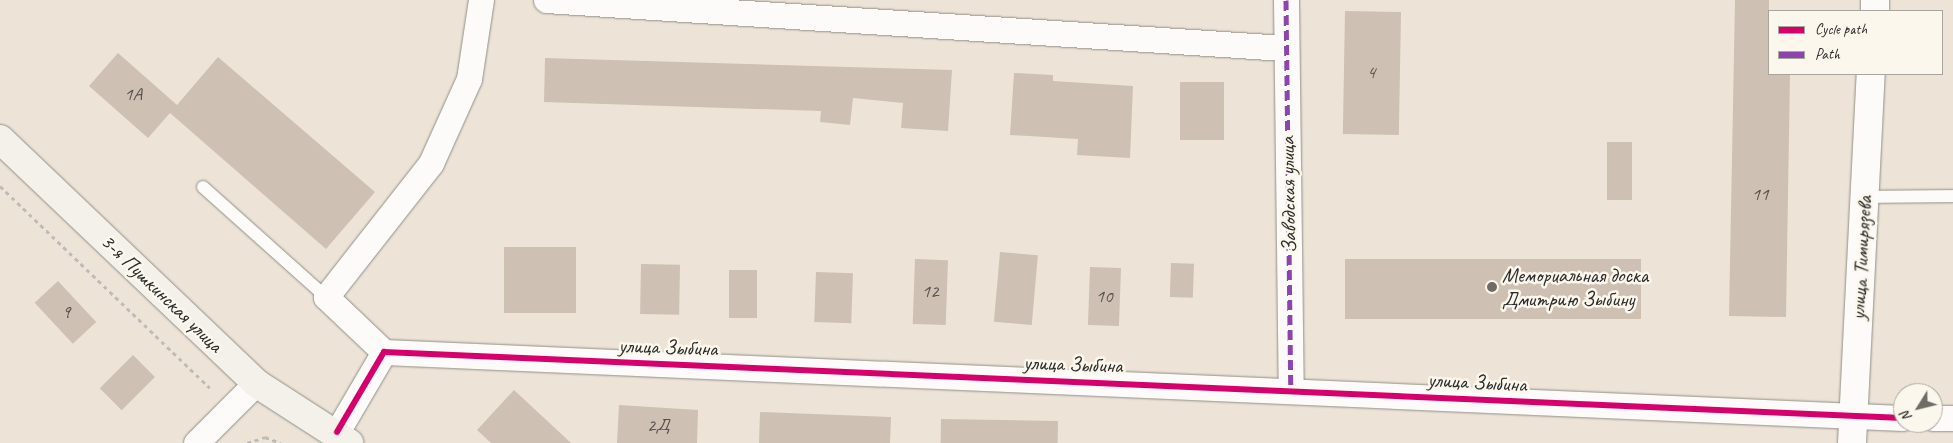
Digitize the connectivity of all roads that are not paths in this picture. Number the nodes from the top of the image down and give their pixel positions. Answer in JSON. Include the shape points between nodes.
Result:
{"nodes":[{"id":1,"x":481,"y":0,"type":"edge"},
{"id":2,"x":546,"y":0,"type":"edge"},
{"id":3,"x":1286,"y":0,"type":"edge"},
{"id":4,"x":1285,"y":48,"type":"junction"},
{"id":5,"x":1871,"y":75,"type":"edge"},
{"id":6,"x":0,"y":139,"type":"edge"},
{"id":7,"x":203,"y":187,"type":"dead end"},
{"id":8,"x":1953,"y":196,"type":"edge"},
{"id":9,"x":1864,"y":198,"type":"junction"},
{"id":10,"x":326,"y":297,"type":"junction"},
{"id":11,"x":384,"y":352,"type":"junction"},
{"id":12,"x":256,"y":383,"type":"junction"},
{"id":13,"x":1291,"y":390,"type":"junction"},
{"id":14,"x":1893,"y":420,"type":"edge"},
{"id":15,"x":1852,"y":430,"type":"edge"},
{"id":16,"x":343,"y":437,"type":"edge"},
{"id":17,"x":196,"y":443,"type":"edge"}],
"edges":[{"from":1,"to":10,"type":"street","via":[[469,79],[431,163]]},
{"from":2,"to":4,"type":"street"},
{"from":3,"to":4,"type":"street","name":"Заводская улица"},
{"from":4,"to":13,"type":"street","name":"Заводская улица"},
{"from":5,"to":9,"type":"street","name":"улица Тимирязева"},
{"from":6,"to":12,"type":"main road","name":"3-я Пушкинская улица"},
{"from":7,"to":10,"type":"lane"},
{"from":8,"to":9,"type":"lane"},
{"from":9,"to":15,"type":"street","name":"улица Тимирязева"},
{"from":10,"to":11,"type":"street"},
{"from":11,"to":13,"type":"street","name":"улица Зыбина"},
{"from":11,"to":16,"type":"street"},
{"from":12,"to":16,"type":"main road","name":"3-я Пушкинская улица"},
{"from":12,"to":17,"type":"street"},
{"from":13,"to":15,"type":"street","name":"улица Зыбина"},
{"from":14,"to":15,"type":"street","name":"улица Зыбина"}]}
